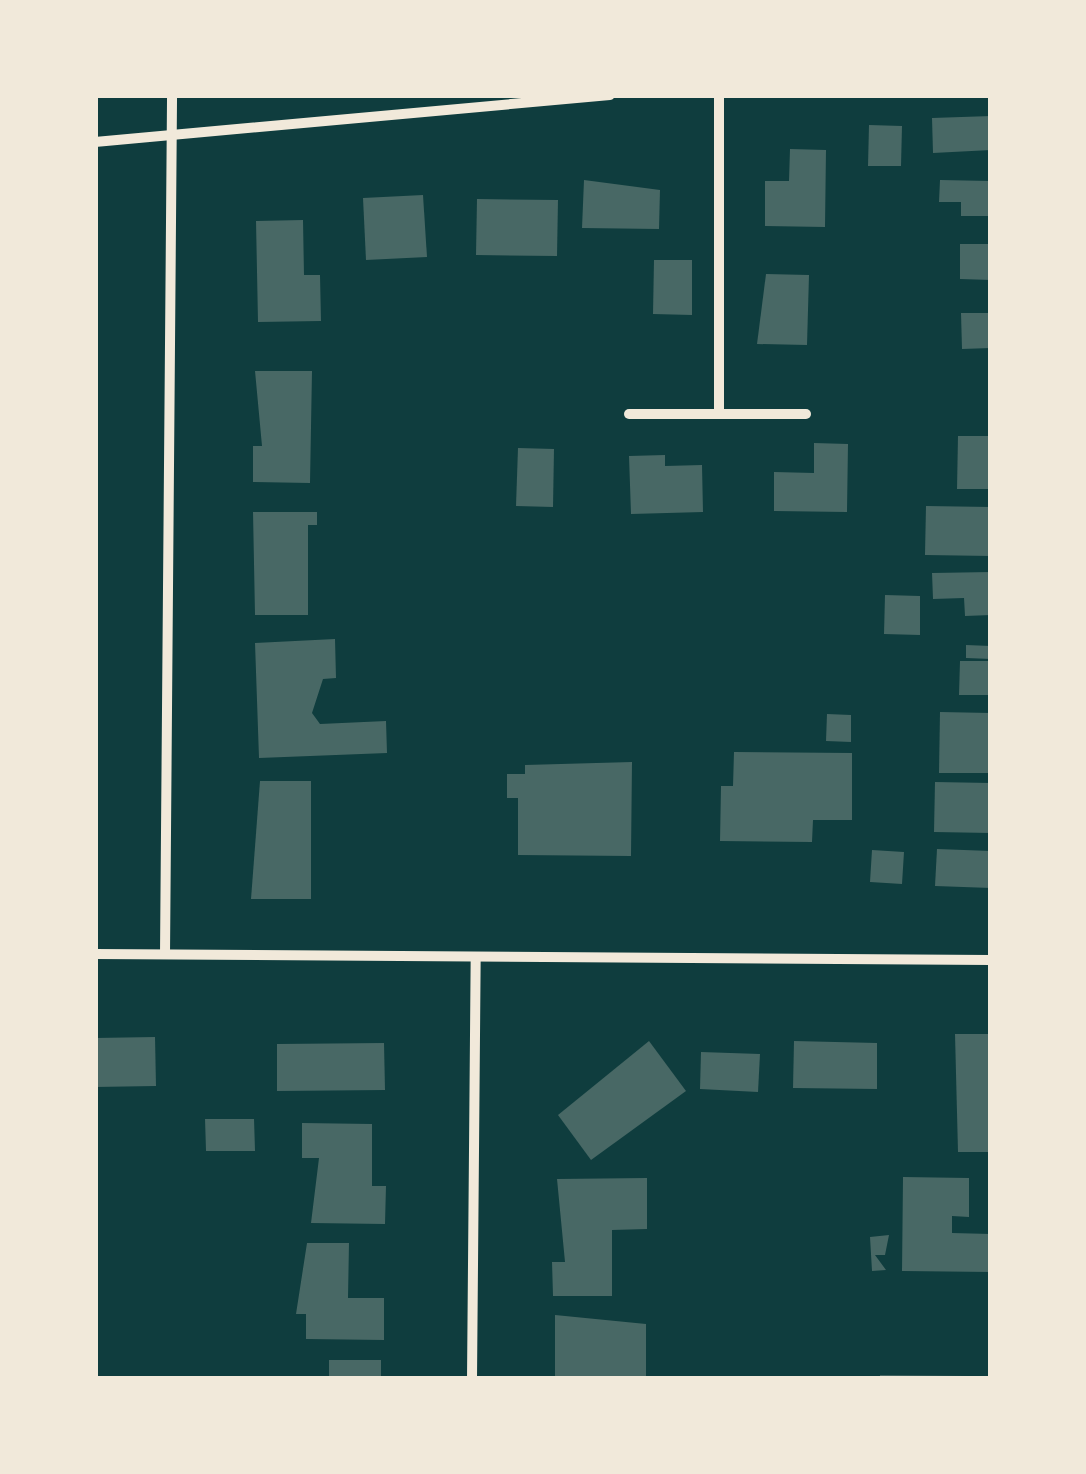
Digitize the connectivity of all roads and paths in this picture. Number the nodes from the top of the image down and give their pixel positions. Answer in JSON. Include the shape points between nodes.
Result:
{"nodes":[{"id":1,"x":172,"y":95,"type":"edge"},
{"id":2,"x":610,"y":95,"type":"edge"},
{"id":3,"x":719,"y":95,"type":"edge"},
{"id":4,"x":172,"y":138,"type":"junction"},
{"id":5,"x":95,"y":142,"type":"edge"},
{"id":6,"x":629,"y":414,"type":"dead end"},
{"id":7,"x":719,"y":414,"type":"junction"},
{"id":8,"x":806,"y":414,"type":"dead end"},
{"id":9,"x":95,"y":954,"type":"edge"},
{"id":10,"x":165,"y":954,"type":"junction"},
{"id":11,"x":476,"y":958,"type":"junction"},
{"id":12,"x":991,"y":960,"type":"edge"},
{"id":13,"x":472,"y":1379,"type":"edge"}],
"edges":[{"from":1,"to":4,"type":"street"},
{"from":2,"to":4,"type":"street"},
{"from":3,"to":7,"type":"street"},
{"from":4,"to":5,"type":"street"},
{"from":4,"to":10,"type":"street"},
{"from":6,"to":7,"type":"street"},
{"from":7,"to":8,"type":"street"},
{"from":9,"to":10,"type":"street"},
{"from":10,"to":11,"type":"street"},
{"from":11,"to":12,"type":"street"},
{"from":11,"to":13,"type":"street"}]}
